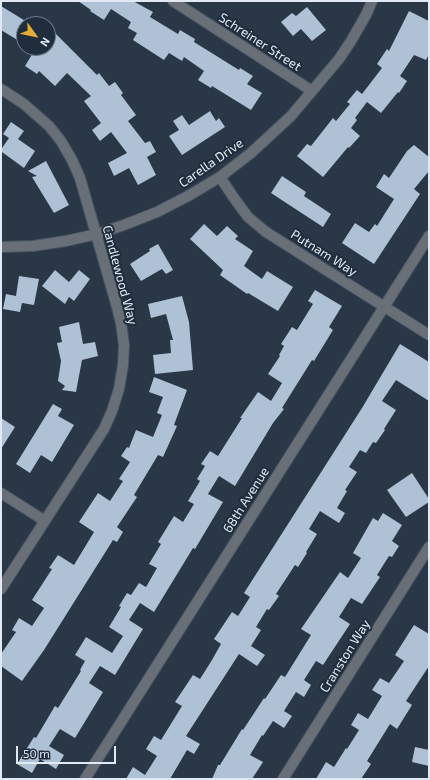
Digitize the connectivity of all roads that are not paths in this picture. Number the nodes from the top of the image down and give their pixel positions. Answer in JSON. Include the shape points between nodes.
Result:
{"nodes":[{"id":1,"x":173,"y":1,"type":"edge"},
{"id":2,"x":372,"y":1,"type":"edge"},
{"id":3,"x":187,"y":5,"type":"edge"},
{"id":4,"x":1,"y":89,"type":"edge"},
{"id":5,"x":312,"y":91,"type":"junction"},
{"id":6,"x":220,"y":177,"type":"junction"},
{"id":7,"x":96,"y":234,"type":"junction"},
{"id":8,"x":429,"y":236,"type":"edge"},
{"id":9,"x":1,"y":247,"type":"edge"},
{"id":10,"x":384,"y":307,"type":"junction"},
{"id":11,"x":429,"y":335,"type":"edge"},
{"id":12,"x":1,"y":493,"type":"edge"},
{"id":13,"x":45,"y":521,"type":"junction"},
{"id":14,"x":429,"y":547,"type":"edge"},
{"id":15,"x":1,"y":589,"type":"edge"},
{"id":16,"x":85,"y":779,"type":"edge"},
{"id":17,"x":284,"y":779,"type":"edge"}],
"edges":[{"from":1,"to":3,"type":"street","name":"Schreiner Street"},
{"from":2,"to":5,"type":"street","name":"Carella Drive","via":[[352,41]]},
{"from":3,"to":5,"type":"street","name":"Schreiner Street"},
{"from":4,"to":7,"type":"street","name":"Candlewood Way","via":[[37,114],[61,141],[80,178]]},
{"from":5,"to":6,"type":"street","name":"Carella Drive","via":[[291,116]]},
{"from":6,"to":7,"type":"street","name":"Carella Drive","via":[[157,212]]},
{"from":6,"to":10,"type":"street","name":"Putnam Way","via":[[248,217],[266,232]]},
{"from":7,"to":9,"type":"street","name":"Carella Drive","via":[[33,246]]},
{"from":7,"to":13,"type":"street","name":"Candlewood Way","via":[[121,323],[124,352],[119,390],[104,429]]},
{"from":8,"to":10,"type":"street","name":"68th Avenue"},
{"from":10,"to":11,"type":"street","name":"Putnam Way"},
{"from":10,"to":16,"type":"street","name":"68th Avenue"},
{"from":12,"to":13,"type":"street"},
{"from":13,"to":15,"type":"street","name":"Candlewood Way"},
{"from":14,"to":17,"type":"street","name":"Cranston Way"}]}
